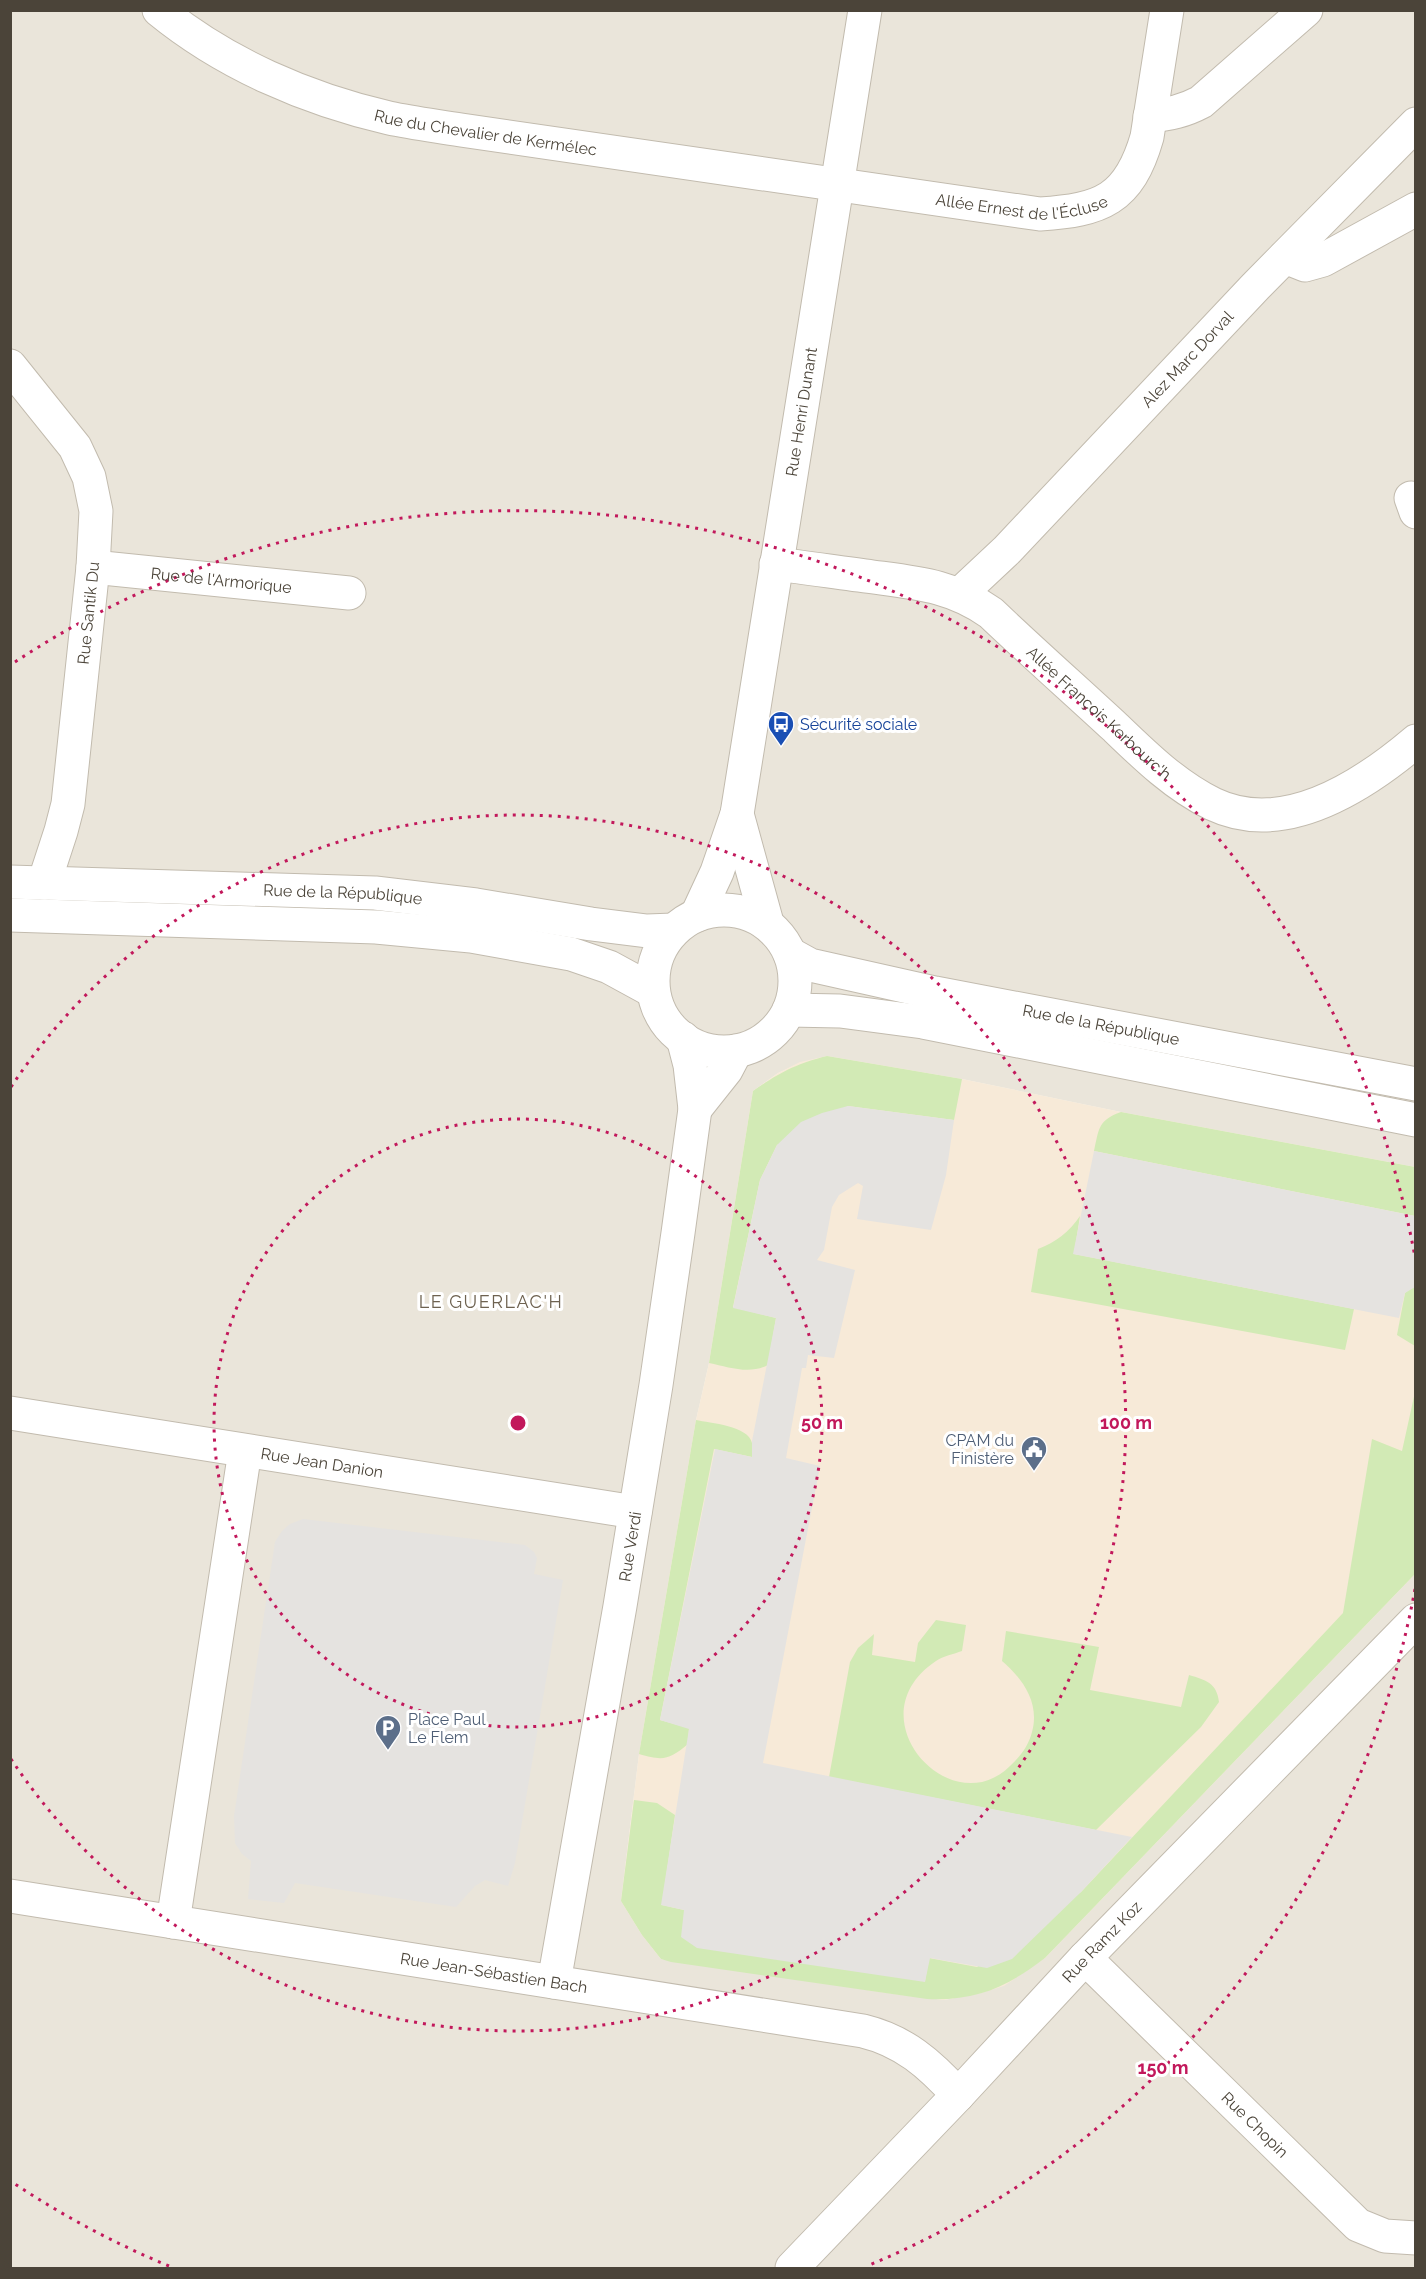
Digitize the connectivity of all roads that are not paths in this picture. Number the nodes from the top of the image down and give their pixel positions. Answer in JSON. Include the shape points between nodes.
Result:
{"nodes":[{"id":1,"x":159,"y":10,"type":"edge"},
{"id":2,"x":865,"y":10,"type":"edge"},
{"id":3,"x":1167,"y":10,"type":"edge"},
{"id":4,"x":1306,"y":10,"type":"edge"},
{"id":5,"x":1150,"y":116,"type":"junction"},
{"id":6,"x":1416,"y":124,"type":"edge"},
{"id":7,"x":837,"y":184,"type":"junction"},
{"id":8,"x":1416,"y":209,"type":"edge"},
{"id":9,"x":1285,"y":257,"type":"junction"},
{"id":10,"x":10,"y":366,"type":"edge"},
{"id":11,"x":776,"y":564,"type":"junction"},
{"id":12,"x":93,"y":567,"type":"junction"},
{"id":13,"x":349,"y":593,"type":"dead end"},
{"id":14,"x":960,"y":594,"type":"junction"},
{"id":15,"x":1416,"y":741,"type":"edge"},
{"id":16,"x":737,"y":814,"type":"junction"},
{"id":17,"x":10,"y":882,"type":"edge"},
{"id":18,"x":44,"y":883,"type":"junction"},
{"id":19,"x":10,"y":915,"type":"edge"},
{"id":20,"x":685,"y":922,"type":"junction"},
{"id":21,"x":767,"y":923,"type":"junction"},
{"id":22,"x":790,"y":954,"type":"junction"},
{"id":23,"x":653,"y":991,"type":"junction"},
{"id":24,"x":789,"y":1010,"type":"junction"},
{"id":25,"x":683,"y":1038,"type":"junction"},
{"id":26,"x":736,"y":1051,"type":"junction"},
{"id":27,"x":1416,"y":1084,"type":"edge"},
{"id":28,"x":695,"y":1109,"type":"junction"},
{"id":29,"x":1416,"y":1120,"type":"edge"},
{"id":30,"x":10,"y":1413,"type":"edge"},
{"id":31,"x":245,"y":1450,"type":"junction"},
{"id":32,"x":635,"y":1512,"type":"junction"},
{"id":33,"x":1416,"y":1620,"type":"edge"},
{"id":34,"x":10,"y":1896,"type":"edge"},
{"id":35,"x":173,"y":1922,"type":"junction"},
{"id":36,"x":1085,"y":1958,"type":"junction"},
{"id":37,"x":554,"y":1982,"type":"junction"},
{"id":38,"x":958,"y":2095,"type":"junction"},
{"id":39,"x":1416,"y":2238,"type":"edge"},
{"id":40,"x":792,"y":2268,"type":"edge"}],
"edges":[{"from":1,"to":7,"type":"street","name":"Rue du Chevalier de Kermélec","via":[[251,69],[313,96],[368,112],[461,130]]},
{"from":2,"to":7,"type":"street","name":"Rue Henri Dunant"},
{"from":3,"to":5,"type":"street","name":"Allée Ernest de l'Écluse"},
{"from":4,"to":5,"type":"street","via":[[1201,102],[1173,114]]},
{"from":5,"to":7,"type":"street","name":"Allée Ernest de l'Écluse","via":[[1142,156],[1123,188],[1094,206],[1071,212],[1040,214]]},
{"from":6,"to":9,"type":"street","name":"Alez Marc Dorval"},
{"from":7,"to":11,"type":"street","name":"Rue Henri Dunant"},
{"from":8,"to":9,"type":"street","via":[[1323,260],[1305,265]]},
{"from":9,"to":14,"type":"street","name":"Alez Marc Dorval","via":[[1007,550]]},
{"from":10,"to":12,"type":"street","name":"Rue Santik Du","via":[[63,430],[83,462],[96,511]]},
{"from":11,"to":14,"type":"street","name":"Allée François Kerbourc'h","via":[[921,583]]},
{"from":11,"to":16,"type":"street","name":"Rue Henri Dunant"},
{"from":12,"to":13,"type":"street","name":"Rue de l'Armorique"},
{"from":12,"to":18,"type":"street","name":"Rue Santik Du","via":[[68,804]]},
{"from":14,"to":15,"type":"street","name":"Allée François Kerbourc'h","via":[[992,613],[1159,767],[1214,805],[1250,814],[1272,814],[1314,804],[1362,781]]},
{"from":16,"to":20,"type":"street","name":"Rue Henri Dunant","via":[[717,872]]},
{"from":16,"to":21,"type":"street","name":"Rue Henri Dunant"},
{"from":17,"to":18,"type":"street","name":"Rue de la République"},
{"from":18,"to":20,"type":"street","name":"Rue de la République","via":[[375,893],[647,931]]},
{"from":19,"to":23,"type":"street","name":"Rue de la République","via":[[336,925],[471,936],[571,954],[609,967]]},
{"from":20,"to":21,"type":"street","via":[[721,910],[745,912]]},
{"from":20,"to":23,"type":"street","via":[[660,951]]},
{"from":21,"to":22,"type":"street"},
{"from":22,"to":24,"type":"street","via":[[795,992]]},
{"from":22,"to":27,"type":"street","name":"Rue de la République","via":[[810,965],[935,993]]},
{"from":23,"to":25,"type":"street","via":[[662,1015]]},
{"from":24,"to":26,"type":"street","via":[[762,1041]]},
{"from":24,"to":29,"type":"street","name":"Rue de la République","via":[[840,1011],[922,1022]]},
{"from":25,"to":26,"type":"street","via":[[717,1052]]},
{"from":25,"to":28,"type":"street","name":"Rue Verdi"},
{"from":26,"to":28,"type":"street"},
{"from":28,"to":32,"type":"street","name":"Rue Verdi"},
{"from":30,"to":31,"type":"street","name":"Rue Jean Danion"},
{"from":31,"to":32,"type":"street","name":"Rue Jean Danion"},
{"from":31,"to":35,"type":"street"},
{"from":32,"to":37,"type":"street","name":"Rue Verdi"},
{"from":33,"to":36,"type":"street","name":"Rue Ramz Koz"},
{"from":34,"to":35,"type":"street","name":"Rue Jean-Sébastien Bach"},
{"from":35,"to":37,"type":"street","name":"Rue Jean-Sébastien Bach"},
{"from":36,"to":38,"type":"street","name":"Rue Ramz Koz"},
{"from":36,"to":39,"type":"street","name":"Rue Chopin","via":[[1358,2225],[1385,2236]]},
{"from":37,"to":38,"type":"street","name":"Rue Jean-Sébastien Bach","via":[[879,2035],[921,2057]]},
{"from":38,"to":40,"type":"street","name":"Rue Ramz Koz"}]}
